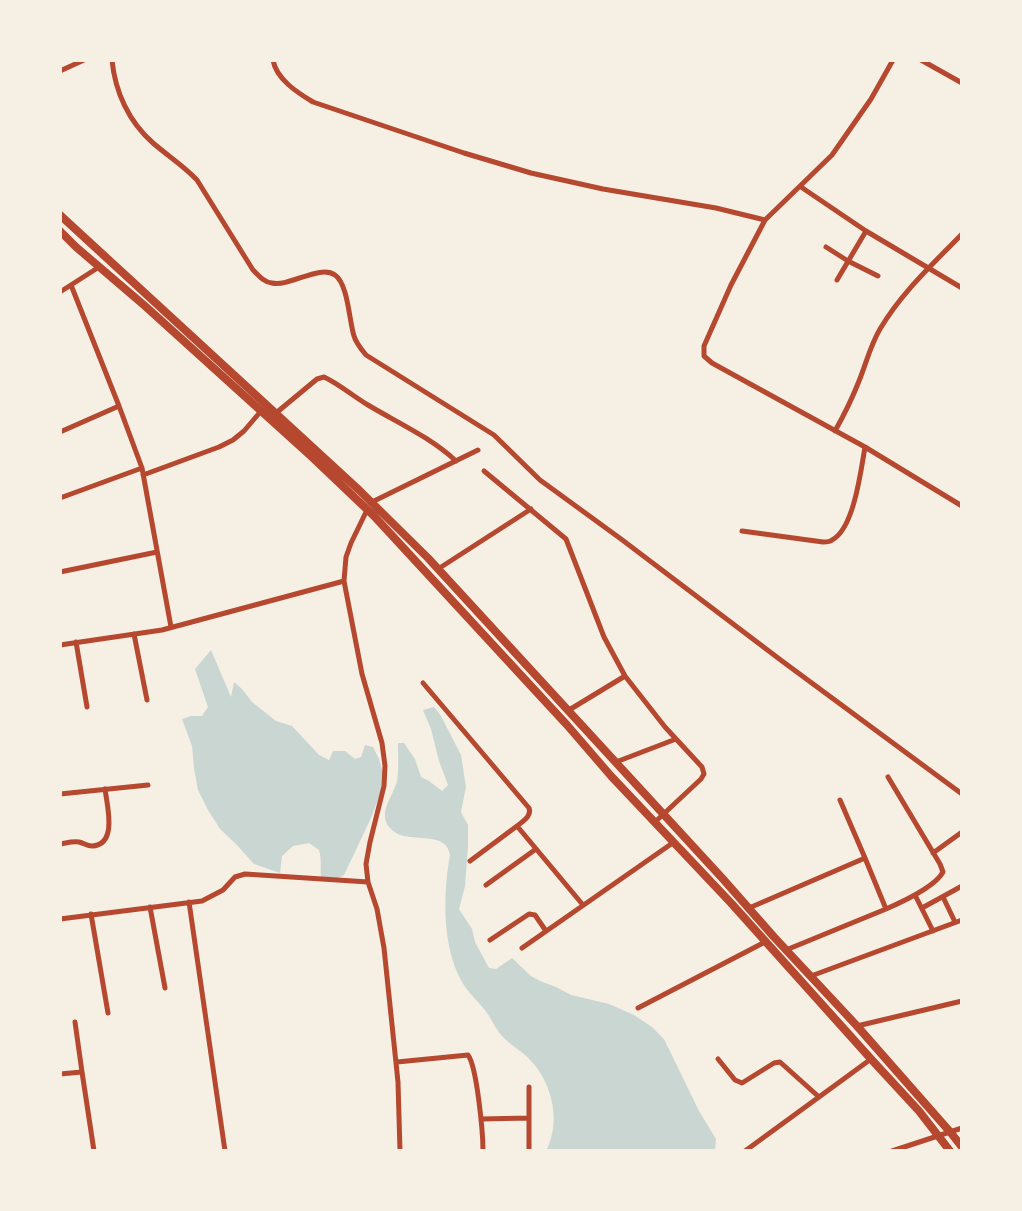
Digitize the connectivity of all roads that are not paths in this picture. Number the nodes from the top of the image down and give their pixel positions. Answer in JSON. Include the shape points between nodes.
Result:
{"nodes":[{"id":1,"x":84,"y":60,"type":"edge"},
{"id":2,"x":112,"y":60,"type":"edge"},
{"id":3,"x":273,"y":60,"type":"edge"},
{"id":4,"x":893,"y":60,"type":"edge"},
{"id":5,"x":921,"y":60,"type":"edge"},
{"id":6,"x":60,"y":71,"type":"edge"},
{"id":7,"x":962,"y":83,"type":"edge"},
{"id":8,"x":801,"y":187,"type":"junction"},
{"id":9,"x":60,"y":215,"type":"edge"},
{"id":10,"x":765,"y":220,"type":"junction"},
{"id":11,"x":60,"y":231,"type":"edge"},
{"id":12,"x":866,"y":231,"type":"junction"},
{"id":13,"x":962,"y":234,"type":"edge"},
{"id":14,"x":826,"y":247,"type":"dead end"},
{"id":15,"x":848,"y":261,"type":"junction"},
{"id":16,"x":99,"y":267,"type":"junction"},
{"id":17,"x":928,"y":267,"type":"junction"},
{"id":18,"x":878,"y":276,"type":"dead end"},
{"id":19,"x":837,"y":280,"type":"dead end"},
{"id":20,"x":70,"y":285,"type":"junction"},
{"id":21,"x":962,"y":288,"type":"edge"},
{"id":22,"x":60,"y":292,"type":"edge"},
{"id":23,"x":120,"y":406,"type":"junction"},
{"id":24,"x":261,"y":411,"type":"junction"},
{"id":25,"x":276,"y":412,"type":"junction"},
{"id":26,"x":60,"y":432,"type":"edge"},
{"id":27,"x":835,"y":432,"type":"junction"},
{"id":28,"x":865,"y":447,"type":"junction"},
{"id":29,"x":478,"y":450,"type":"dead end"},
{"id":30,"x":456,"y":461,"type":"junction"},
{"id":31,"x":142,"y":468,"type":"junction"},
{"id":32,"x":484,"y":471,"type":"dead end"},
{"id":33,"x":143,"y":475,"type":"junction"},
{"id":34,"x":60,"y":498,"type":"edge"},
{"id":35,"x":370,"y":506,"type":"junction"},
{"id":36,"x":962,"y":506,"type":"edge"},
{"id":37,"x":531,"y":509,"type":"junction"},
{"id":38,"x":742,"y":531,"type":"dead end"},
{"id":39,"x":157,"y":552,"type":"junction"},
{"id":40,"x":438,"y":569,"type":"junction"},
{"id":41,"x":60,"y":572,"type":"edge"},
{"id":42,"x":344,"y":581,"type":"junction"},
{"id":43,"x":171,"y":627,"type":"junction"},
{"id":44,"x":134,"y":634,"type":"junction"},
{"id":45,"x":76,"y":642,"type":"junction"},
{"id":46,"x":60,"y":645,"type":"edge"},
{"id":47,"x":625,"y":676,"type":"junction"},
{"id":48,"x":423,"y":682,"type":"dead end"},
{"id":49,"x":147,"y":699,"type":"dead end"},
{"id":50,"x":87,"y":707,"type":"dead end"},
{"id":51,"x":569,"y":710,"type":"junction"},
{"id":52,"x":676,"y":739,"type":"junction"},
{"id":53,"x":616,"y":762,"type":"junction"},
{"id":54,"x":888,"y":777,"type":"dead end"},
{"id":55,"x":148,"y":785,"type":"dead end"},
{"id":56,"x":105,"y":789,"type":"junction"},
{"id":57,"x":60,"y":794,"type":"edge"},
{"id":58,"x":962,"y":794,"type":"edge"},
{"id":59,"x":840,"y":800,"type":"dead end"},
{"id":60,"x":664,"y":814,"type":"junction"},
{"id":61,"x":655,"y":822,"type":"junction"},
{"id":62,"x":517,"y":826,"type":"junction"},
{"id":63,"x":962,"y":832,"type":"edge"},
{"id":64,"x":674,"y":842,"type":"junction"},
{"id":65,"x":60,"y":844,"type":"edge"},
{"id":66,"x":536,"y":849,"type":"junction"},
{"id":67,"x":933,"y":853,"type":"junction"},
{"id":68,"x":865,"y":858,"type":"junction"},
{"id":69,"x":470,"y":861,"type":"dead end"},
{"id":70,"x":368,"y":882,"type":"junction"},
{"id":71,"x":486,"y":885,"type":"dead end"},
{"id":72,"x":962,"y":886,"type":"edge"},
{"id":73,"x":915,"y":895,"type":"junction"},
{"id":74,"x":943,"y":897,"type":"junction"},
{"id":75,"x":189,"y":902,"type":"junction"},
{"id":76,"x":583,"y":905,"type":"junction"},
{"id":77,"x":150,"y":907,"type":"junction"},
{"id":78,"x":749,"y":908,"type":"junction"},
{"id":79,"x":922,"y":908,"type":"junction"},
{"id":80,"x":886,"y":909,"type":"junction"},
{"id":81,"x":91,"y":914,"type":"junction"},
{"id":82,"x":60,"y":919,"type":"edge"},
{"id":83,"x":962,"y":920,"type":"edge"},
{"id":84,"x":955,"y":922,"type":"junction"},
{"id":85,"x":546,"y":931,"type":"junction"},
{"id":86,"x":933,"y":931,"type":"junction"},
{"id":87,"x":490,"y":940,"type":"dead end"},
{"id":88,"x":765,"y":942,"type":"junction"},
{"id":89,"x":522,"y":948,"type":"dead end"},
{"id":90,"x":786,"y":950,"type":"junction"},
{"id":91,"x":811,"y":976,"type":"junction"},
{"id":92,"x":165,"y":988,"type":"dead end"},
{"id":93,"x":962,"y":1001,"type":"edge"},
{"id":94,"x":638,"y":1008,"type":"dead end"},
{"id":95,"x":108,"y":1013,"type":"dead end"},
{"id":96,"x":75,"y":1022,"type":"dead end"},
{"id":97,"x":857,"y":1026,"type":"junction"},
{"id":98,"x":718,"y":1059,"type":"dead end"},
{"id":99,"x":871,"y":1059,"type":"junction"},
{"id":100,"x":397,"y":1062,"type":"junction"},
{"id":101,"x":82,"y":1072,"type":"junction"},
{"id":102,"x":60,"y":1074,"type":"edge"},
{"id":103,"x":529,"y":1087,"type":"dead end"},
{"id":104,"x":819,"y":1097,"type":"junction"},
{"id":105,"x":529,"y":1118,"type":"junction"},
{"id":106,"x":481,"y":1119,"type":"junction"},
{"id":107,"x":962,"y":1128,"type":"edge"},
{"id":108,"x":951,"y":1133,"type":"junction"},
{"id":109,"x":939,"y":1137,"type":"junction"},
{"id":110,"x":962,"y":1147,"type":"edge"},
{"id":111,"x":94,"y":1151,"type":"edge"},
{"id":112,"x":225,"y":1151,"type":"edge"},
{"id":113,"x":400,"y":1151,"type":"edge"},
{"id":114,"x":483,"y":1151,"type":"edge"},
{"id":115,"x":529,"y":1151,"type":"edge"},
{"id":116,"x":745,"y":1151,"type":"edge"},
{"id":117,"x":892,"y":1151,"type":"edge"},
{"id":118,"x":950,"y":1151,"type":"edge"}],
"edges":[{"from":1,"to":6,"type":"street"},
{"from":2,"to":58,"type":"street","via":[[120,95],[135,124],[197,180],[261,278],[279,284],[331,272],[342,285],[354,338],[366,356],[494,435],[540,480]]},
{"from":3,"to":10,"type":"street","via":[[285,81],[313,102],[464,153],[531,173]]},
{"from":4,"to":8,"type":"street","via":[[832,155]]},
{"from":5,"to":7,"type":"street"},
{"from":8,"to":10,"type":"street"},
{"from":8,"to":12,"type":"street"},
{"from":9,"to":25,"type":"main road"},
{"from":10,"to":27,"type":"street","via":[[731,285],[704,346],[704,356]]},
{"from":11,"to":16,"type":"main road"},
{"from":12,"to":15,"type":"street"},
{"from":12,"to":17,"type":"street"},
{"from":13,"to":17,"type":"street"},
{"from":14,"to":15,"type":"street"},
{"from":15,"to":18,"type":"street"},
{"from":15,"to":19,"type":"street"},
{"from":16,"to":20,"type":"street"},
{"from":16,"to":24,"type":"main road"},
{"from":17,"to":21,"type":"street"},
{"from":17,"to":27,"type":"street","via":[[880,329]]},
{"from":20,"to":22,"type":"street"},
{"from":20,"to":23,"type":"street"},
{"from":23,"to":26,"type":"street"},
{"from":23,"to":31,"type":"street"},
{"from":24,"to":33,"type":"street","via":[[233,440]]},
{"from":24,"to":35,"type":"main road"},
{"from":25,"to":30,"type":"street","via":[[324,377],[428,438]]},
{"from":25,"to":35,"type":"main road"},
{"from":27,"to":28,"type":"street"},
{"from":28,"to":36,"type":"street"},
{"from":28,"to":38,"type":"street","via":[[851,513],[833,540],[823,543]]},
{"from":29,"to":30,"type":"street"},
{"from":30,"to":35,"type":"street"},
{"from":31,"to":33,"type":"street"},
{"from":31,"to":34,"type":"street"},
{"from":32,"to":37,"type":"street"},
{"from":33,"to":39,"type":"street"},
{"from":35,"to":40,"type":"main road"},
{"from":35,"to":42,"type":"street","via":[[346,557]]},
{"from":35,"to":61,"type":"main road"},
{"from":37,"to":40,"type":"street"},
{"from":37,"to":47,"type":"street","via":[[566,539],[604,637]]},
{"from":39,"to":41,"type":"street"},
{"from":39,"to":43,"type":"street"},
{"from":40,"to":51,"type":"main road"},
{"from":42,"to":43,"type":"street"},
{"from":42,"to":70,"type":"street","via":[[385,765],[366,864]]},
{"from":43,"to":44,"type":"street"},
{"from":44,"to":45,"type":"street"},
{"from":44,"to":49,"type":"street"},
{"from":45,"to":46,"type":"street"},
{"from":45,"to":50,"type":"street"},
{"from":47,"to":51,"type":"street"},
{"from":47,"to":52,"type":"street"},
{"from":48,"to":62,"type":"street","via":[[529,808],[529,815]]},
{"from":51,"to":53,"type":"main road"},
{"from":52,"to":53,"type":"street"},
{"from":52,"to":60,"type":"street","via":[[704,774]]},
{"from":53,"to":60,"type":"main road"},
{"from":54,"to":67,"type":"street"},
{"from":55,"to":56,"type":"street"},
{"from":56,"to":57,"type":"street"},
{"from":56,"to":65,"type":"street","via":[[110,829],[104,842],[93,846]]},
{"from":59,"to":68,"type":"street"},
{"from":60,"to":61,"type":"street"},
{"from":60,"to":78,"type":"main road"},
{"from":61,"to":64,"type":"main road"},
{"from":62,"to":66,"type":"street"},
{"from":62,"to":69,"type":"street"},
{"from":63,"to":67,"type":"street"},
{"from":64,"to":76,"type":"street"},
{"from":64,"to":88,"type":"main road"},
{"from":66,"to":71,"type":"street"},
{"from":66,"to":76,"type":"street"},
{"from":67,"to":73,"type":"street","via":[[943,872]]},
{"from":68,"to":78,"type":"street"},
{"from":68,"to":80,"type":"street"},
{"from":70,"to":75,"type":"street","via":[[245,874],[235,877],[213,897]]},
{"from":70,"to":100,"type":"street","via":[[381,928]]},
{"from":72,"to":74,"type":"street"},
{"from":73,"to":79,"type":"street"},
{"from":73,"to":80,"type":"street"},
{"from":74,"to":79,"type":"street"},
{"from":74,"to":84,"type":"street"},
{"from":75,"to":77,"type":"street"},
{"from":75,"to":112,"type":"street"},
{"from":76,"to":85,"type":"street"},
{"from":77,"to":81,"type":"street"},
{"from":77,"to":92,"type":"street"},
{"from":78,"to":90,"type":"main road"},
{"from":79,"to":86,"type":"street"},
{"from":80,"to":90,"type":"street"},
{"from":81,"to":82,"type":"street"},
{"from":81,"to":95,"type":"street"},
{"from":83,"to":84,"type":"street"},
{"from":84,"to":86,"type":"street"},
{"from":85,"to":87,"type":"street","via":[[530,914]]},
{"from":85,"to":89,"type":"street"},
{"from":86,"to":91,"type":"street"},
{"from":88,"to":94,"type":"street"},
{"from":88,"to":99,"type":"main road"},
{"from":90,"to":91,"type":"main road"},
{"from":91,"to":97,"type":"main road"},
{"from":93,"to":97,"type":"street"},
{"from":96,"to":101,"type":"street"},
{"from":97,"to":108,"type":"main road"},
{"from":98,"to":104,"type":"street","via":[[742,1083],[780,1062]]},
{"from":99,"to":104,"type":"street"},
{"from":99,"to":109,"type":"main road"},
{"from":100,"to":106,"type":"street","via":[[468,1055]]},
{"from":100,"to":113,"type":"street"},
{"from":101,"to":102,"type":"street"},
{"from":101,"to":111,"type":"street"},
{"from":103,"to":105,"type":"street"},
{"from":104,"to":116,"type":"street"},
{"from":105,"to":106,"type":"street"},
{"from":105,"to":115,"type":"street"},
{"from":106,"to":114,"type":"street"},
{"from":107,"to":108,"type":"street"},
{"from":108,"to":109,"type":"street"},
{"from":108,"to":110,"type":"main road"},
{"from":109,"to":117,"type":"street"},
{"from":109,"to":118,"type":"main road"}]}
